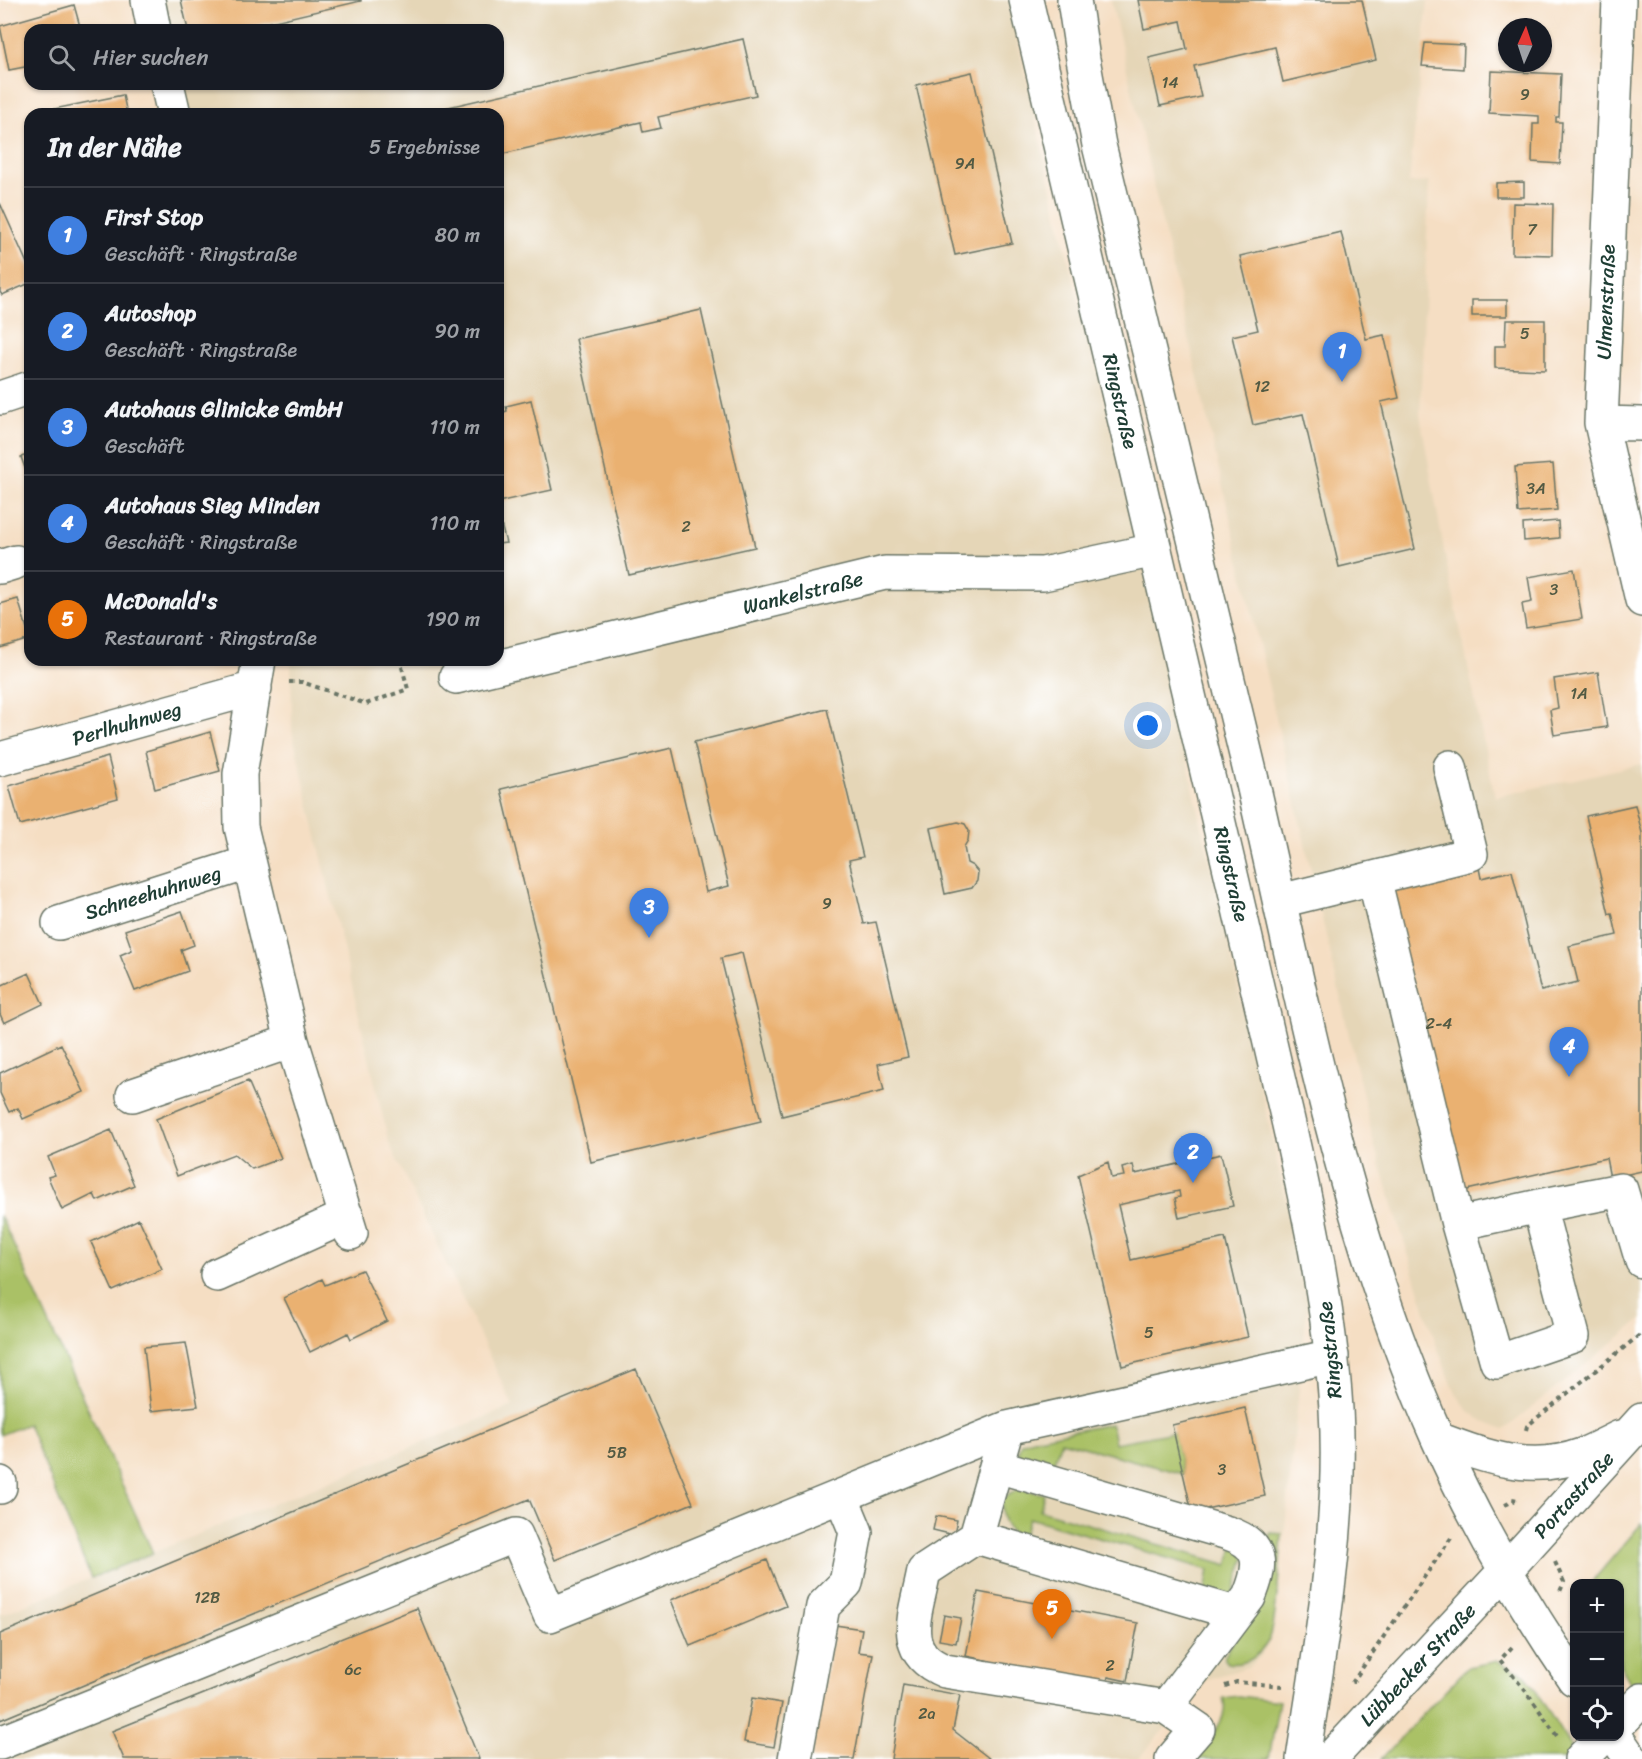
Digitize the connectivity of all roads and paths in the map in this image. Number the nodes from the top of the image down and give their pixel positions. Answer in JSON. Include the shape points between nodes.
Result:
{"nodes":[{"id":1,"x":148,"y":0,"type":"edge"},
{"id":2,"x":1026,"y":0,"type":"edge"},
{"id":3,"x":1074,"y":0,"type":"edge"},
{"id":4,"x":1626,"y":20,"type":"edge"},
{"id":5,"x":153,"y":24,"type":"edge"},
{"id":6,"x":168,"y":90,"type":"edge"},
{"id":7,"x":173,"y":108,"type":"edge"},
{"id":8,"x":24,"y":390,"type":"edge"},
{"id":9,"x":0,"y":398,"type":"edge"},
{"id":10,"x":1601,"y":423,"type":"junction"},
{"id":11,"x":1642,"y":424,"type":"edge"},
{"id":12,"x":1155,"y":550,"type":"junction"},
{"id":13,"x":1642,"y":600,"type":"edge"},
{"id":14,"x":504,"y":665,"type":"edge"},
{"id":15,"x":402,"y":666,"type":"edge"},
{"id":16,"x":501,"y":666,"type":"edge"},
{"id":17,"x":257,"y":674,"type":"edge"},
{"id":18,"x":456,"y":677,"type":"dead end"},
{"id":19,"x":0,"y":759,"type":"edge"},
{"id":20,"x":1450,"y":767,"type":"dead end"},
{"id":21,"x":248,"y":864,"type":"junction"},
{"id":22,"x":1374,"y":878,"type":"junction"},
{"id":23,"x":1280,"y":901,"type":"junction"},
{"id":24,"x":59,"y":923,"type":"dead end"},
{"id":25,"x":292,"y":1041,"type":"junction"},
{"id":26,"x":133,"y":1095,"type":"dead end"},
{"id":27,"x":1539,"y":1206,"type":"junction"},
{"id":28,"x":1458,"y":1224,"type":"junction"},
{"id":29,"x":1642,"y":1261,"type":"edge"},
{"id":30,"x":217,"y":1275,"type":"dead end"},
{"id":31,"x":1642,"y":1333,"type":"edge"},
{"id":32,"x":1332,"y":1356,"type":"junction"},
{"id":33,"x":1636,"y":1426,"type":"edge"},
{"id":34,"x":1007,"y":1428,"type":"junction"},
{"id":35,"x":1437,"y":1438,"type":"junction"},
{"id":36,"x":1520,"y":1464,"type":"junction"},
{"id":37,"x":997,"y":1466,"type":"junction"},
{"id":38,"x":842,"y":1496,"type":"junction"},
{"id":39,"x":1477,"y":1519,"type":"junction"},
{"id":40,"x":976,"y":1538,"type":"junction"},
{"id":41,"x":1505,"y":1571,"type":"junction"},
{"id":42,"x":1235,"y":1613,"type":"junction"},
{"id":43,"x":1569,"y":1671,"type":"edge"},
{"id":44,"x":1314,"y":1690,"type":"junction"},
{"id":45,"x":1527,"y":1694,"type":"dead end"},
{"id":46,"x":1642,"y":1700,"type":"edge"},
{"id":47,"x":1174,"y":1712,"type":"junction"},
{"id":48,"x":1624,"y":1718,"type":"edge"},
{"id":49,"x":1594,"y":1741,"type":"edge"},
{"id":50,"x":1618,"y":1741,"type":"edge"},
{"id":51,"x":0,"y":1743,"type":"edge"},
{"id":52,"x":1570,"y":1750,"type":"edge"},
{"id":53,"x":795,"y":1759,"type":"edge"},
{"id":54,"x":1172,"y":1759,"type":"edge"},
{"id":55,"x":1303,"y":1759,"type":"edge"},
{"id":56,"x":1330,"y":1759,"type":"edge"},
{"id":57,"x":1630,"y":1759,"type":"edge"}],
"edges":[{"from":1,"to":5,"type":"main road"},
{"from":2,"to":12,"type":"main road","name":"Ringstraße"},
{"from":3,"to":23,"type":"main road","name":"Ringstraße","via":[[1099,145]]},
{"from":4,"to":10,"type":"main road","name":"Ulmenstraße"},
{"from":6,"to":7,"type":"main road"},
{"from":8,"to":9,"type":"main road"},
{"from":10,"to":11,"type":"main road"},
{"from":10,"to":13,"type":"main road","name":"Ulmenstraße"},
{"from":12,"to":14,"type":"main road","name":"Wankelstraße","via":[[1043,574],[885,573]]},
{"from":12,"to":32,"type":"main road","name":"Ringstraße","via":[[1304,1192],[1322,1279]]},
{"from":15,"to":17,"type":"path","via":[[408,688],[366,704],[302,682],[278,682]]},
{"from":16,"to":18,"type":"main road","name":"Wankelstraße"},
{"from":17,"to":19,"type":"main road","name":"Perlhuhnweg"},
{"from":17,"to":21,"type":"main road","name":"Schneehuhnweg","via":[[240,774],[241,827]]},
{"from":20,"to":22,"type":"main road","via":[[1471,854]]},
{"from":21,"to":24,"type":"main road","name":"Schneehuhnweg"},
{"from":21,"to":25,"type":"main road","name":"Schneehuhnweg"},
{"from":22,"to":23,"type":"main road"},
{"from":22,"to":28,"type":"main road"},
{"from":23,"to":35,"type":"main road","name":"Ringstraße","via":[[1353,1203],[1402,1350]]},
{"from":25,"to":26,"type":"main road"},
{"from":25,"to":30,"type":"main road","name":"Schneehuhnweg","via":[[349,1225]]},
{"from":27,"to":28,"type":"main road"},
{"from":27,"to":28,"type":"main road","via":[[1574,1336],[1497,1362]]},
{"from":27,"to":29,"type":"main road","via":[[1621,1190]]},
{"from":31,"to":36,"type":"path","via":[[1527,1426]]},
{"from":32,"to":34,"type":"main road"},
{"from":32,"to":44,"type":"main road","name":"Ringstraße","via":[[1336,1414],[1333,1541]]},
{"from":33,"to":36,"type":"main road","via":[[1580,1455]]},
{"from":33,"to":41,"type":"main road","name":"Portastraße"},
{"from":34,"to":37,"type":"main road"},
{"from":34,"to":38,"type":"main road"},
{"from":35,"to":36,"type":"main road","via":[[1482,1456]]},
{"from":35,"to":39,"type":"main road","name":"Ringstraße"},
{"from":36,"to":39,"type":"path","via":[[1514,1501]]},
{"from":37,"to":40,"type":"main road"},
{"from":37,"to":42,"type":"main road","via":[[1241,1537],[1256,1552],[1258,1562],[1249,1597]]},
{"from":38,"to":51,"type":"main road","via":[[550,1615],[516,1535]]},
{"from":38,"to":53,"type":"main road","via":[[856,1532],[846,1583],[823,1605]]},
{"from":39,"to":41,"type":"main road","name":"Ringstraße"},
{"from":39,"to":44,"type":"path","via":[[1458,1529],[1344,1695]]},
{"from":40,"to":42,"type":"main road"},
{"from":40,"to":47,"type":"main road","via":[[924,1571],[913,1628],[920,1656],[945,1671]]},
{"from":41,"to":43,"type":"main road","name":"Ringstraße"},
{"from":41,"to":56,"type":"main road","name":"Lübbecker Straße"},
{"from":42,"to":47,"type":"main road"},
{"from":44,"to":47,"type":"path","via":[[1238,1682],[1206,1693]]},
{"from":44,"to":55,"type":"main road","name":"Ringstraße"},
{"from":45,"to":52,"type":"path"},
{"from":46,"to":48,"type":"main road"},
{"from":47,"to":54,"type":"main road","via":[[1198,1729]]},
{"from":49,"to":52,"type":"main road"},
{"from":50,"to":57,"type":"main road"}]}
